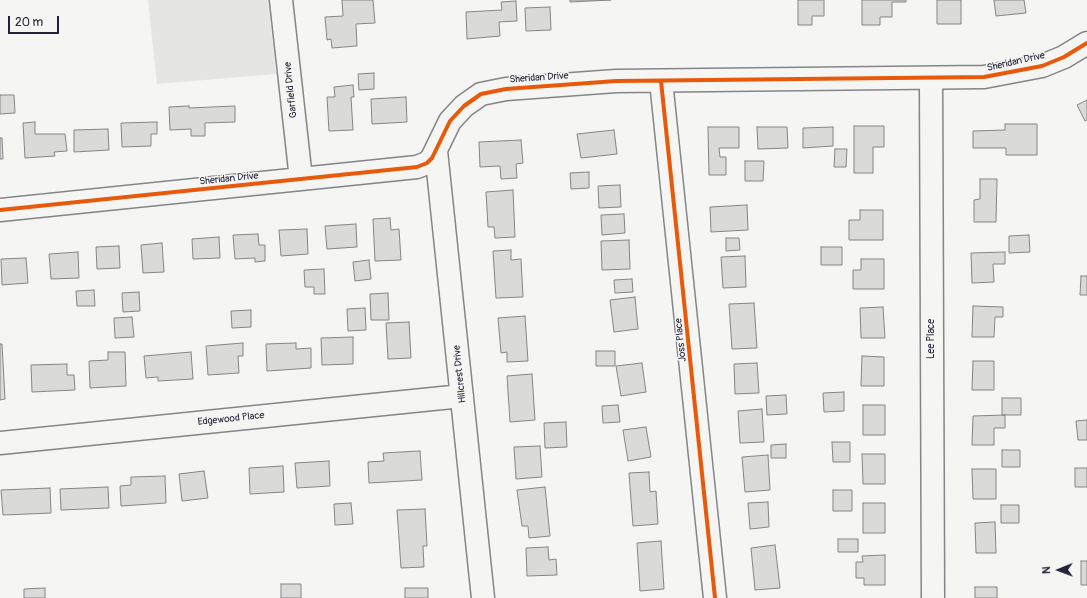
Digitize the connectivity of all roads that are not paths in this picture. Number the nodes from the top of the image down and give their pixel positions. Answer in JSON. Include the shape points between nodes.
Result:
{"nodes":[{"id":1,"x":282,"y":0,"type":"edge"},
{"id":2,"x":1087,"y":43,"type":"edge"},
{"id":3,"x":931,"y":79,"type":"junction"},
{"id":4,"x":661,"y":81,"type":"junction"},
{"id":5,"x":436,"y":151,"type":"junction"},
{"id":6,"x":301,"y":179,"type":"junction"},
{"id":7,"x":0,"y":210,"type":"edge"},
{"id":8,"x":462,"y":396,"type":"junction"},
{"id":9,"x":0,"y":443,"type":"edge"},
{"id":10,"x":483,"y":598,"type":"edge"},
{"id":11,"x":715,"y":598,"type":"edge"},
{"id":12,"x":933,"y":598,"type":"edge"}],
"edges":[{"from":1,"to":6,"type":"street","name":"Garfield Drive"},
{"from":2,"to":3,"type":"street","name":"Sheridan Drive","via":[[1042,66],[990,77]]},
{"from":3,"to":4,"type":"street","name":"Sheridan Drive"},
{"from":3,"to":12,"type":"street","name":"Lee Place"},
{"from":4,"to":5,"type":"street","name":"Sheridan Drive","via":[[535,86],[481,94],[464,106],[450,121]]},
{"from":4,"to":11,"type":"street","name":"Joss Place"},
{"from":5,"to":6,"type":"street","name":"Sheridan Drive","via":[[427,163],[416,168]]},
{"from":5,"to":8,"type":"street","name":"Hillcrest Drive"},
{"from":6,"to":7,"type":"street","name":"Sheridan Drive"},
{"from":8,"to":9,"type":"street","name":"Edgewood Place"},
{"from":8,"to":10,"type":"street","name":"Hillcrest Drive"}]}
